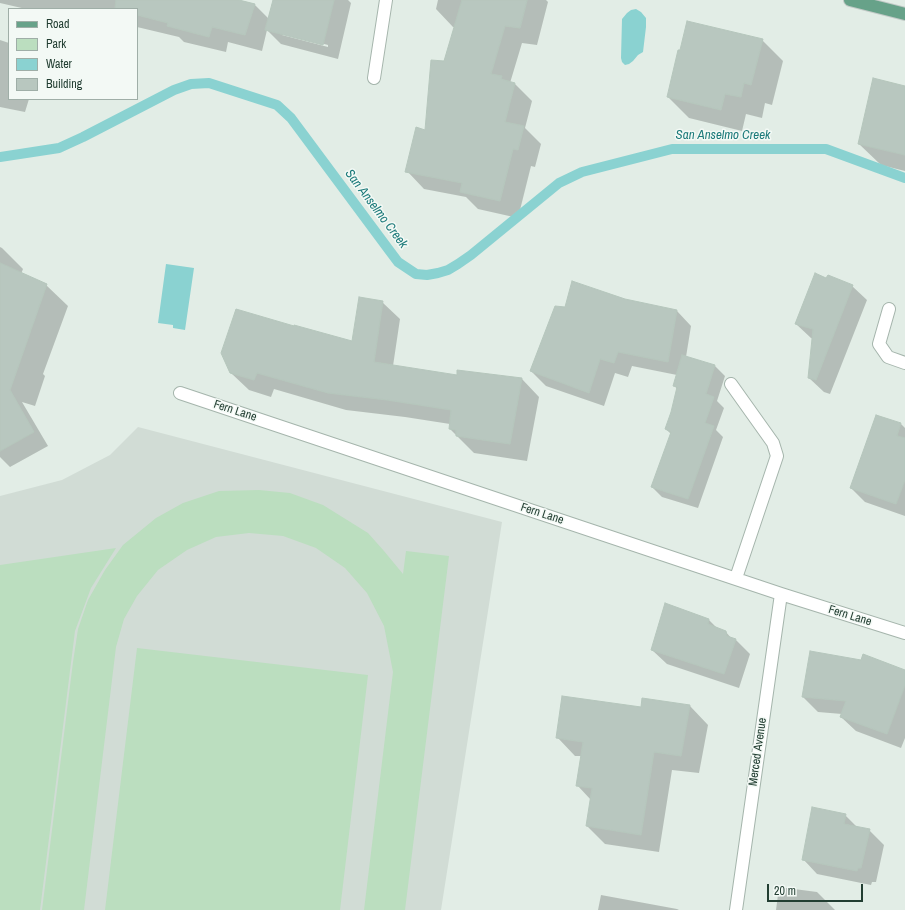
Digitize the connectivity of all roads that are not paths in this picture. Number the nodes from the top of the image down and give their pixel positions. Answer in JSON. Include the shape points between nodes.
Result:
{"nodes":[{"id":1,"x":386,"y":0,"type":"edge"},
{"id":2,"x":850,"y":0,"type":"edge"},
{"id":3,"x":905,"y":14,"type":"edge"},
{"id":4,"x":374,"y":78,"type":"dead end"},
{"id":5,"x":889,"y":309,"type":"dead end"},
{"id":6,"x":905,"y":363,"type":"edge"},
{"id":7,"x":731,"y":384,"type":"dead end"},
{"id":8,"x":180,"y":393,"type":"dead end"},
{"id":9,"x":736,"y":578,"type":"junction"},
{"id":10,"x":781,"y":594,"type":"junction"},
{"id":11,"x":905,"y":633,"type":"edge"},
{"id":12,"x":736,"y":910,"type":"edge"}],
"edges":[{"from":1,"to":4,"type":"street"},
{"from":2,"to":3,"type":"main road"},
{"from":5,"to":6,"type":"street","via":[[879,344],[888,357]]},
{"from":7,"to":9,"type":"street","via":[[773,443],[777,456]]},
{"from":8,"to":9,"type":"street","name":"Fern Lane"},
{"from":9,"to":10,"type":"street","name":"Fern Lane"},
{"from":10,"to":11,"type":"street","name":"Fern Lane"},
{"from":10,"to":12,"type":"street","name":"Merced Avenue"}]}
